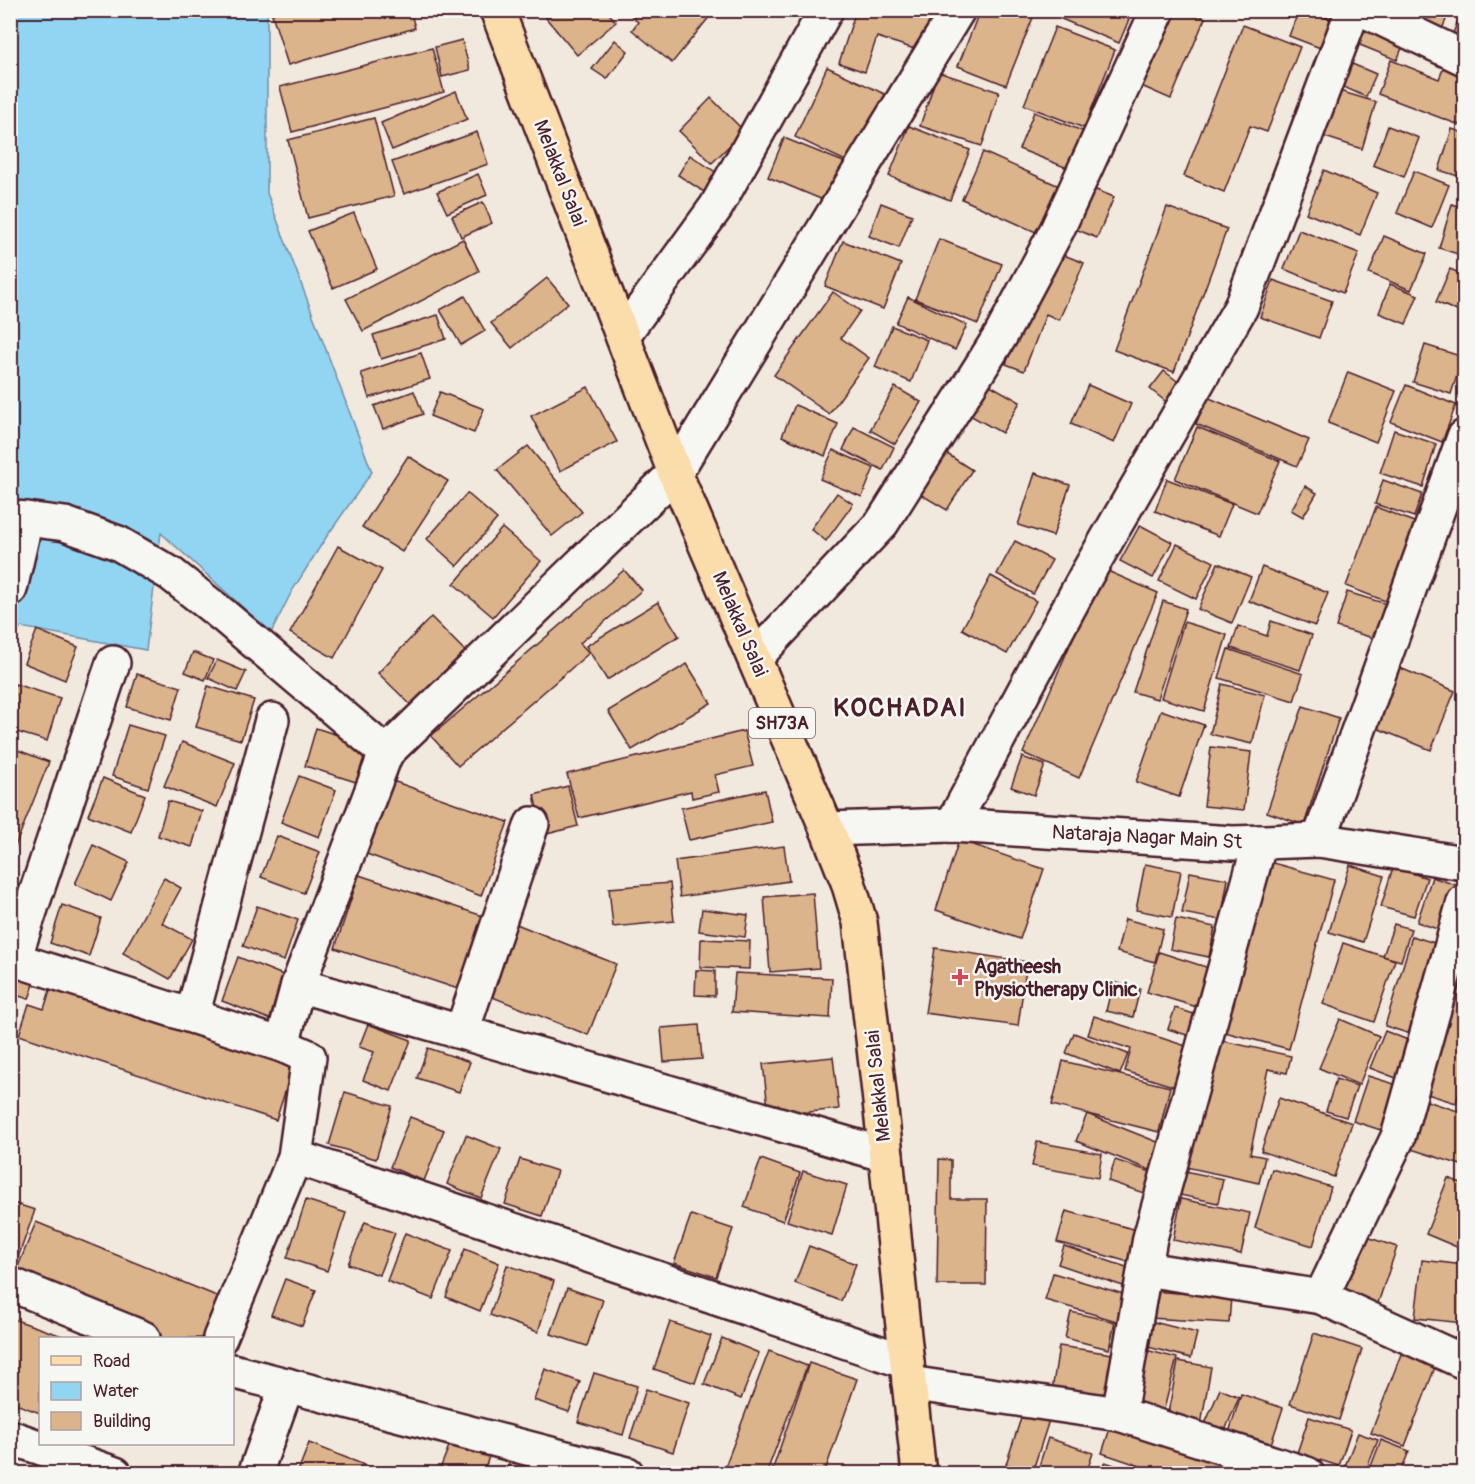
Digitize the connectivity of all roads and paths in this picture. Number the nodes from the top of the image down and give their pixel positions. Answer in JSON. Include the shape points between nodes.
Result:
{"nodes":[{"id":1,"x":497,"y":10,"type":"edge"},
{"id":2,"x":826,"y":10,"type":"edge"},
{"id":3,"x":958,"y":10,"type":"edge"},
{"id":4,"x":1158,"y":10,"type":"edge"},
{"id":5,"x":1353,"y":10,"type":"edge"},
{"id":6,"x":1364,"y":10,"type":"edge"},
{"id":7,"x":1464,"y":58,"type":"edge"},
{"id":8,"x":623,"y":335,"type":"junction"},
{"id":9,"x":1464,"y":437,"type":"edge"},
{"id":10,"x":675,"y":473,"type":"junction"},
{"id":11,"x":18,"y":518,"type":"edge"},
{"id":12,"x":10,"y":589,"type":"edge"},
{"id":13,"x":755,"y":658,"type":"junction"},
{"id":14,"x":113,"y":663,"type":"dead end"},
{"id":15,"x":272,"y":720,"type":"dead end"},
{"id":16,"x":386,"y":753,"type":"junction"},
{"id":17,"x":532,"y":824,"type":"dead end"},
{"id":18,"x":952,"y":825,"type":"junction"},
{"id":19,"x":827,"y":829,"type":"junction"},
{"id":20,"x":1319,"y":840,"type":"junction"},
{"id":21,"x":1260,"y":842,"type":"junction"},
{"id":22,"x":1464,"y":863,"type":"edge"},
{"id":23,"x":1464,"y":902,"type":"edge"},
{"id":24,"x":12,"y":958,"type":"edge"},
{"id":25,"x":298,"y":985,"type":"junction"},
{"id":26,"x":192,"y":1016,"type":"junction"},
{"id":27,"x":462,"y":1032,"type":"junction"},
{"id":28,"x":282,"y":1045,"type":"junction"},
{"id":29,"x":886,"y":1155,"type":"junction"},
{"id":30,"x":295,"y":1157,"type":"junction"},
{"id":31,"x":1145,"y":1269,"type":"junction"},
{"id":32,"x":10,"y":1284,"type":"edge"},
{"id":33,"x":1321,"y":1297,"type":"junction"},
{"id":34,"x":141,"y":1337,"type":"edge"},
{"id":35,"x":220,"y":1337,"type":"edge"},
{"id":36,"x":1464,"y":1362,"type":"edge"},
{"id":37,"x":234,"y":1372,"type":"edge"},
{"id":38,"x":908,"y":1372,"type":"junction"},
{"id":39,"x":287,"y":1385,"type":"junction"},
{"id":40,"x":1119,"y":1414,"type":"junction"},
{"id":41,"x":10,"y":1437,"type":"edge"},
{"id":42,"x":115,"y":1473,"type":"edge"},
{"id":43,"x":255,"y":1473,"type":"edge"},
{"id":44,"x":627,"y":1473,"type":"edge"},
{"id":45,"x":919,"y":1473,"type":"edge"},
{"id":46,"x":1306,"y":1473,"type":"edge"}],
"edges":[{"from":1,"to":8,"type":"main road","name":"Melakkal Salai","number":"SH73A"},
{"from":2,"to":8,"type":"street","via":[[716,207]]},
{"from":3,"to":10,"type":"street"},
{"from":4,"to":13,"type":"street","via":[[1057,230],[1001,335],[882,523]]},
{"from":5,"to":18,"type":"street","via":[[1241,307],[1087,574]]},
{"from":6,"to":7,"type":"street"},
{"from":8,"to":10,"type":"main road","name":"Melakkal Salai","number":"SH73A"},
{"from":9,"to":20,"type":"street"},
{"from":10,"to":13,"type":"main road","name":"Melakkal Salai","number":"SH73A"},
{"from":10,"to":16,"type":"street"},
{"from":11,"to":12,"type":"street"},
{"from":11,"to":16,"type":"street","via":[[66,524],[118,543],[171,574]]},
{"from":13,"to":19,"type":"main road","name":"Melakkal Salai","number":"SH73A"},
{"from":14,"to":24,"type":"street"},
{"from":15,"to":26,"type":"street"},
{"from":16,"to":25,"type":"street"},
{"from":17,"to":27,"type":"street"},
{"from":18,"to":19,"type":"street","name":"Nataraja Nagar Main St"},
{"from":18,"to":21,"type":"street","name":"Nataraja Nagar Main St"},
{"from":19,"to":29,"type":"main road","name":"Melakkal Salai","number":"SH73A","via":[[860,922]]},
{"from":20,"to":21,"type":"street","name":"Nataraja Nagar Main St"},
{"from":20,"to":22,"type":"street","name":"Nataraja Nagar Main St"},
{"from":21,"to":31,"type":"street","via":[[1150,1238]]},
{"from":23,"to":33,"type":"street","via":[[1398,1137]]},
{"from":24,"to":26,"type":"street"},
{"from":25,"to":27,"type":"street"},
{"from":25,"to":28,"type":"street"},
{"from":26,"to":28,"type":"street"},
{"from":27,"to":29,"type":"street"},
{"from":28,"to":30,"type":"street","via":[[309,1057]]},
{"from":29,"to":38,"type":"main road","name":"Melakkal Salai","number":"SH73A"},
{"from":30,"to":35,"type":"street"},
{"from":30,"to":38,"type":"street"},
{"from":31,"to":33,"type":"street"},
{"from":31,"to":40,"type":"street"},
{"from":32,"to":34,"type":"street"},
{"from":33,"to":36,"type":"street"},
{"from":37,"to":39,"type":"street"},
{"from":38,"to":40,"type":"street"},
{"from":38,"to":45,"type":"main road","name":"Melakkal Salai","number":"SH73A"},
{"from":39,"to":43,"type":"street"},
{"from":39,"to":44,"type":"street"},
{"from":40,"to":46,"type":"street"},
{"from":41,"to":42,"type":"street"}]}
